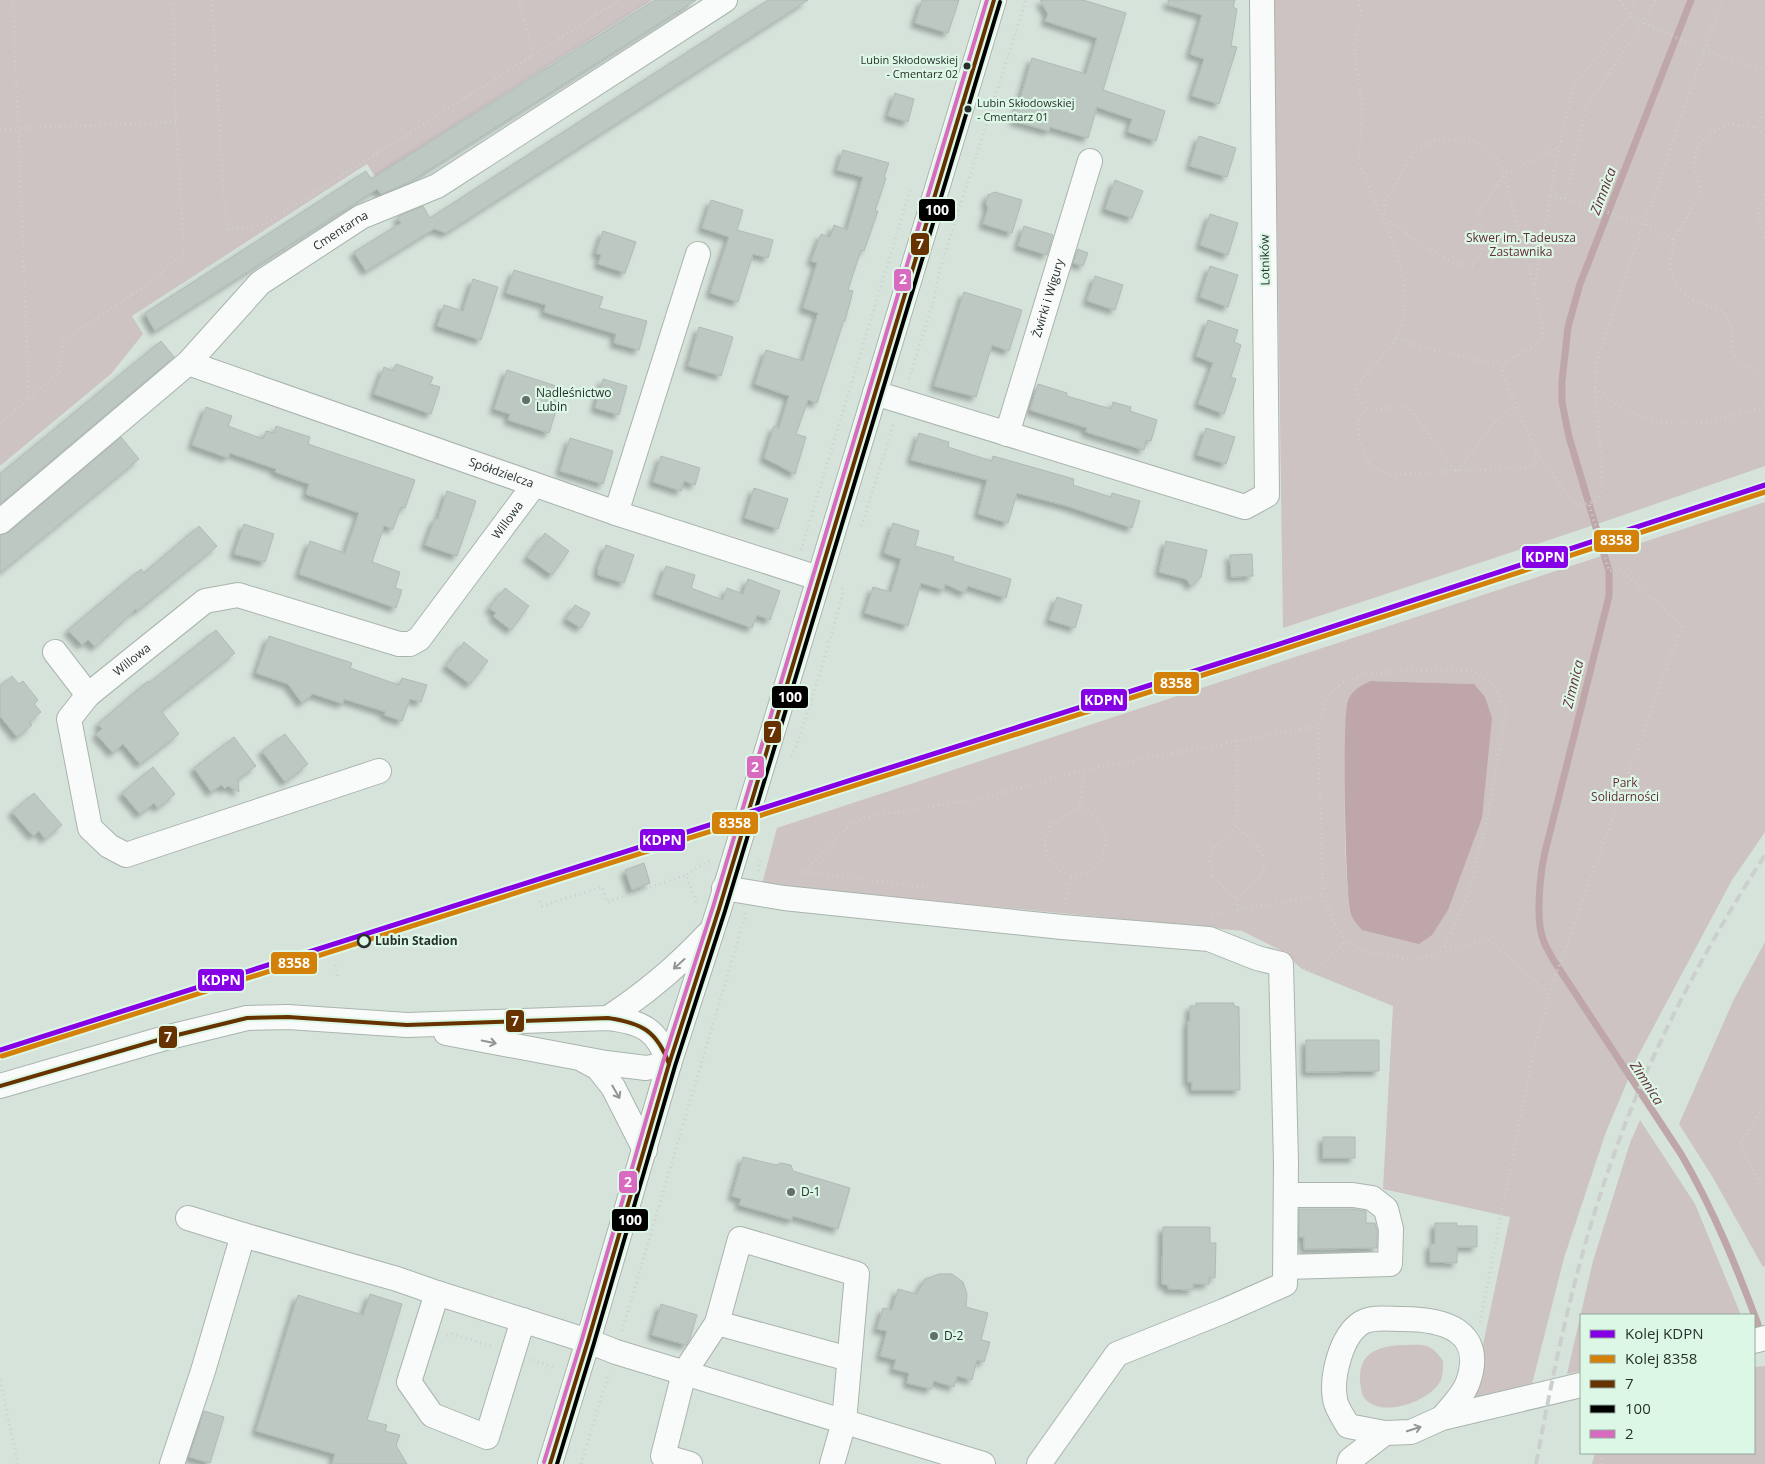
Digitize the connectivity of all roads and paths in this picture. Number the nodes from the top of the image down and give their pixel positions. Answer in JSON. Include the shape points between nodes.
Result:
{"nodes":[{"id":1,"x":13,"y":0,"type":"edge"},
{"id":2,"x":173,"y":0,"type":"edge"},
{"id":3,"x":212,"y":0,"type":"edge"},
{"id":4,"x":519,"y":0,"type":"edge"},
{"id":5,"x":620,"y":0,"type":"edge"},
{"id":6,"x":725,"y":0,"type":"edge"},
{"id":7,"x":994,"y":0,"type":"edge"},
{"id":8,"x":1026,"y":0,"type":"edge"},
{"id":9,"x":1262,"y":0,"type":"edge"},
{"id":10,"x":1359,"y":0,"type":"edge"},
{"id":11,"x":1620,"y":0,"type":"edge"},
{"id":12,"x":1636,"y":0,"type":"edge"},
{"id":13,"x":1655,"y":0,"type":"edge"},
{"id":14,"x":1722,"y":0,"type":"edge"},
{"id":15,"x":1629,"y":16,"type":"junction"},
{"id":16,"x":1643,"y":23,"type":"junction"},
{"id":17,"x":1704,"y":50,"type":"junction"},
{"id":18,"x":533,"y":54,"type":"junction"},
{"id":19,"x":1765,"y":69,"type":"edge"},
{"id":20,"x":1765,"y":107,"type":"edge"},
{"id":21,"x":176,"y":122,"type":"junction"},
{"id":22,"x":1756,"y":127,"type":"junction"},
{"id":23,"x":0,"y":129,"type":"edge"},
{"id":24,"x":18,"y":129,"type":"junction"},
{"id":25,"x":1765,"y":136,"type":"edge"},
{"id":26,"x":1559,"y":147,"type":"junction"},
{"id":27,"x":1090,"y":161,"type":"dead end"},
{"id":28,"x":1504,"y":175,"type":"junction"},
{"id":29,"x":914,"y":178,"type":"dead end"},
{"id":30,"x":1765,"y":194,"type":"edge"},
{"id":31,"x":1550,"y":196,"type":"junction"},
{"id":32,"x":1564,"y":199,"type":"junction"},
{"id":33,"x":1384,"y":218,"type":"junction"},
{"id":34,"x":1644,"y":224,"type":"junction"},
{"id":35,"x":1674,"y":239,"type":"junction"},
{"id":36,"x":1765,"y":240,"type":"edge"},
{"id":37,"x":698,"y":254,"type":"dead end"},
{"id":38,"x":1534,"y":287,"type":"junction"},
{"id":39,"x":1396,"y":338,"type":"junction"},
{"id":40,"x":188,"y":363,"type":"junction"},
{"id":41,"x":1503,"y":363,"type":"junction"},
{"id":42,"x":1765,"y":378,"type":"edge"},
{"id":43,"x":1595,"y":388,"type":"junction"},
{"id":44,"x":875,"y":394,"type":"junction"},
{"id":45,"x":29,"y":398,"type":"junction"},
{"id":46,"x":901,"y":401,"type":"junction"},
{"id":47,"x":1516,"y":404,"type":"junction"},
{"id":48,"x":1765,"y":406,"type":"edge"},
{"id":49,"x":1366,"y":409,"type":"junction"},
{"id":50,"x":0,"y":424,"type":"edge"},
{"id":51,"x":1007,"y":434,"type":"junction"},
{"id":52,"x":1536,"y":452,"type":"junction"},
{"id":53,"x":1456,"y":472,"type":"junction"},
{"id":54,"x":534,"y":485,"type":"junction"},
{"id":55,"x":1589,"y":504,"type":"junction"},
{"id":56,"x":616,"y":513,"type":"junction"},
{"id":57,"x":0,"y":522,"type":"edge"},
{"id":58,"x":858,"y":530,"type":"dead end"},
{"id":59,"x":795,"y":570,"type":"junction"},
{"id":60,"x":818,"y":578,"type":"junction"},
{"id":61,"x":841,"y":580,"type":"dead end"},
{"id":62,"x":55,"y":652,"type":"dead end"},
{"id":63,"x":88,"y":694,"type":"junction"},
{"id":64,"x":1318,"y":726,"type":"junction"},
{"id":65,"x":1237,"y":740,"type":"junction"},
{"id":66,"x":788,"y":759,"type":"dead end"},
{"id":67,"x":1084,"y":770,"type":"junction"},
{"id":68,"x":379,"y":771,"type":"dead end"},
{"id":69,"x":1080,"y":805,"type":"junction"},
{"id":70,"x":1237,"y":827,"type":"junction"},
{"id":71,"x":762,"y":854,"type":"dead end"},
{"id":72,"x":804,"y":872,"type":"dead end"},
{"id":73,"x":686,"y":875,"type":"dead end"},
{"id":74,"x":1071,"y":876,"type":"junction"},
{"id":75,"x":724,"y":888,"type":"junction"},
{"id":76,"x":752,"y":892,"type":"junction"},
{"id":77,"x":1324,"y":894,"type":"dead end"},
{"id":78,"x":1237,"y":900,"type":"junction"},
{"id":79,"x":540,"y":901,"type":"dead end"},
{"id":80,"x":1065,"y":905,"type":"dead end"},
{"id":81,"x":1238,"y":910,"type":"dead end"},
{"id":82,"x":712,"y":929,"type":"junction"},
{"id":83,"x":1346,"y":941,"type":"dead end"},
{"id":84,"x":1443,"y":950,"type":"dead end"},
{"id":85,"x":1281,"y":964,"type":"junction"},
{"id":86,"x":335,"y":965,"type":"dead end"},
{"id":87,"x":339,"y":979,"type":"dead end"},
{"id":88,"x":608,"y":1018,"type":"junction"},
{"id":89,"x":408,"y":1024,"type":"junction"},
{"id":90,"x":581,"y":1059,"type":"junction"},
{"id":91,"x":669,"y":1064,"type":"junction"},
{"id":92,"x":0,"y":1086,"type":"edge"},
{"id":93,"x":1765,"y":1104,"type":"edge"},
{"id":94,"x":645,"y":1150,"type":"junction"},
{"id":95,"x":1765,"y":1191,"type":"edge"},
{"id":96,"x":1286,"y":1195,"type":"junction"},
{"id":97,"x":188,"y":1218,"type":"dead end"},
{"id":98,"x":243,"y":1235,"type":"junction"},
{"id":99,"x":1286,"y":1267,"type":"junction"},
{"id":100,"x":437,"y":1293,"type":"junction"},
{"id":101,"x":523,"y":1320,"type":"junction"},
{"id":102,"x":717,"y":1323,"type":"junction"},
{"id":103,"x":588,"y":1340,"type":"junction"},
{"id":104,"x":616,"y":1352,"type":"junction"},
{"id":105,"x":1473,"y":1357,"type":"junction"},
{"id":106,"x":849,"y":1359,"type":"junction"},
{"id":107,"x":684,"y":1373,"type":"junction"},
{"id":108,"x":0,"y":1380,"type":"edge"},
{"id":109,"x":1580,"y":1385,"type":"edge"},
{"id":110,"x":1442,"y":1418,"type":"junction"},
{"id":111,"x":844,"y":1422,"type":"junction"},
{"id":112,"x":1348,"y":1426,"type":"junction"},
{"id":113,"x":1385,"y":1433,"type":"junction"},
{"id":114,"x":1349,"y":1462,"type":"edge"},
{"id":115,"x":18,"y":1464,"type":"edge"},
{"id":116,"x":172,"y":1464,"type":"edge"},
{"id":117,"x":550,"y":1464,"type":"edge"},
{"id":118,"x":581,"y":1464,"type":"edge"},
{"id":119,"x":690,"y":1464,"type":"edge"},
{"id":120,"x":832,"y":1464,"type":"edge"},
{"id":121,"x":983,"y":1464,"type":"edge"},
{"id":122,"x":1039,"y":1464,"type":"edge"}],
"edges":[{"from":1,"to":24,"type":"path"},
{"from":2,"to":21,"type":"path"},
{"from":3,"to":18,"type":"path","via":[[228,230],[265,224]]},
{"from":4,"to":18,"type":"path"},
{"from":5,"to":18,"type":"path"},
{"from":6,"to":40,"type":"street","name":"Cmentarna","via":[[437,186],[361,217],[260,283]]},
{"from":7,"to":44,"type":"street"},
{"from":8,"to":46,"type":"path","via":[[940,266],[934,299]]},
{"from":9,"to":51,"type":"street","name":"Lotników","via":[[1267,495],[1245,508]]},
{"from":10,"to":33,"type":"path","via":[[1361,16],[1354,44],[1362,108],[1359,162]]},
{"from":11,"to":15,"type":"path"},
{"from":12,"to":15,"type":"path"},
{"from":13,"to":16,"type":"path"},
{"from":14,"to":17,"type":"path"},
{"from":15,"to":16,"type":"path"},
{"from":15,"to":26,"type":"path","via":[[1574,86]]},
{"from":16,"to":17,"type":"path"},
{"from":16,"to":32,"type":"path","via":[[1587,106]]},
{"from":17,"to":19,"type":"path"},
{"from":17,"to":34,"type":"path"},
{"from":20,"to":22,"type":"path"},
{"from":21,"to":24,"type":"path"},
{"from":21,"to":45,"type":"path","via":[[184,252],[153,281],[63,340],[59,373]]},
{"from":22,"to":25,"type":"path"},
{"from":22,"to":35,"type":"path","via":[[1730,124],[1699,144],[1693,164],[1701,192]]},
{"from":23,"to":24,"type":"path"},
{"from":24,"to":45,"type":"path"},
{"from":26,"to":28,"type":"path"},
{"from":26,"to":31,"type":"path"},
{"from":27,"to":51,"type":"street","name":"Żwirki i Wigury"},
{"from":28,"to":33,"type":"path","via":[[1496,155],[1472,139],[1440,138],[1414,150],[1385,202]]},
{"from":28,"to":33,"type":"path","via":[[1479,212],[1482,251],[1475,265],[1456,264]]},
{"from":28,"to":38,"type":"path"},
{"from":29,"to":59,"type":"path"},
{"from":30,"to":36,"type":"path","via":[[1758,214]]},
{"from":31,"to":32,"type":"path"},
{"from":31,"to":38,"type":"path"},
{"from":32,"to":34,"type":"path"},
{"from":33,"to":39,"type":"path","via":[[1398,255],[1405,291],[1404,319]]},
{"from":34,"to":35,"type":"path"},
{"from":34,"to":43,"type":"path","via":[[1597,359]]},
{"from":35,"to":42,"type":"path","via":[[1670,268],[1676,287],[1697,302],[1724,312],[1732,328],[1730,349],[1739,362]]},
{"from":37,"to":56,"type":"street"},
{"from":38,"to":41,"type":"path","via":[[1543,336],[1536,345]]},
{"from":39,"to":41,"type":"path","via":[[1490,364]]},
{"from":39,"to":49,"type":"path","via":[[1358,383],[1358,398]]},
{"from":40,"to":54,"type":"street","name":"Spółdzielcza"},
{"from":40,"to":57,"type":"street","name":"Cmentarna"},
{"from":41,"to":47,"type":"path","via":[[1502,372]]},
{"from":43,"to":48,"type":"path","via":[[1628,411],[1657,422],[1685,424],[1729,418]]},
{"from":43,"to":55,"type":"path","via":[[1601,476],[1598,499]]},
{"from":44,"to":46,"type":"street"},
{"from":44,"to":60,"type":"street"},
{"from":45,"to":50,"type":"path"},
{"from":46,"to":51,"type":"street"},
{"from":46,"to":58,"type":"path","via":[[864,522]]},
{"from":47,"to":52,"type":"path"},
{"from":47,"to":53,"type":"path","via":[[1497,420]]},
{"from":49,"to":53,"type":"path","via":[[1408,407]]},
{"from":49,"to":53,"type":"path","via":[[1357,424],[1363,452],[1379,472],[1392,475]]},
{"from":52,"to":53,"type":"path","via":[[1535,463],[1528,467]]},
{"from":52,"to":55,"type":"path","via":[[1575,505]]},
{"from":54,"to":56,"type":"street","name":"Spółdzielcza"},
{"from":54,"to":63,"type":"street","name":"Willowa","via":[[419,639],[410,644],[399,644],[238,595],[205,601]]},
{"from":55,"to":105,"type":"path","via":[[1610,571],[1620,569],[1682,625],[1552,984],[1534,1050]]},
{"from":56,"to":59,"type":"street","name":"Spółdzielcza"},
{"from":59,"to":60,"type":"street","name":"Spółdzielcza"},
{"from":60,"to":75,"type":"street"},
{"from":61,"to":66,"type":"path","via":[[843,592],[822,666],[795,750]]},
{"from":62,"to":63,"type":"street"},
{"from":63,"to":68,"type":"street","name":"Willowa","via":[[69,720],[90,828],[109,846],[126,855]]},
{"from":64,"to":65,"type":"path"},
{"from":64,"to":77,"type":"path"},
{"from":64,"to":84,"type":"path","via":[[1325,701],[1341,683],[1364,674],[1471,670],[1494,685],[1506,711],[1487,820],[1469,892]]},
{"from":65,"to":67,"type":"path"},
{"from":65,"to":70,"type":"path"},
{"from":67,"to":69,"type":"path"},
{"from":67,"to":72,"type":"path","via":[[979,799],[866,817],[850,825]]},
{"from":69,"to":74,"type":"path","via":[[1054,822],[1045,840],[1052,864]]},
{"from":69,"to":74,"type":"path","via":[[1101,825],[1105,846],[1096,866]]},
{"from":70,"to":78,"type":"path","via":[[1259,847],[1264,866],[1257,881]]},
{"from":70,"to":78,"type":"path","via":[[1215,846],[1210,860],[1213,876]]},
{"from":71,"to":76,"type":"path"},
{"from":73,"to":79,"type":"path","via":[[607,902],[602,887],[542,906]]},
{"from":74,"to":80,"type":"path"},
{"from":75,"to":76,"type":"street"},
{"from":75,"to":82,"type":"street"},
{"from":76,"to":85,"type":"street","via":[[784,898],[1209,940]]},
{"from":76,"to":104,"type":"path"},
{"from":78,"to":81,"type":"path"},
{"from":82,"to":88,"type":"street","one_way":true,"via":[[669,973]]},
{"from":82,"to":91,"type":"street"},
{"from":83,"to":85,"type":"path","via":[[1314,971]]},
{"from":85,"to":96,"type":"street"},
{"from":86,"to":87,"type":"path"},
{"from":88,"to":89,"type":"street"},
{"from":88,"to":91,"type":"street","via":[[630,1020],[650,1032],[664,1047]]},
{"from":89,"to":90,"type":"street","one_way":true},
{"from":89,"to":92,"type":"street","via":[[288,1017],[247,1018],[70,1064]]},
{"from":90,"to":91,"type":"street","via":[[646,1068]]},
{"from":90,"to":94,"type":"street","one_way":true,"via":[[598,1068],[609,1081]]},
{"from":91,"to":94,"type":"street"},
{"from":93,"to":95,"type":"path","via":[[1741,1143]]},
{"from":94,"to":103,"type":"street"},
{"from":96,"to":99,"type":"street"},
{"from":96,"to":99,"type":"street","via":[[1372,1198],[1386,1209],[1391,1229],[1390,1264]]},
{"from":97,"to":98,"type":"street"},
{"from":98,"to":100,"type":"street"},
{"from":98,"to":116,"type":"street"},
{"from":99,"to":122,"type":"street","via":[[1285,1284],[1117,1354]]},
{"from":100,"to":101,"type":"street"},
{"from":100,"to":101,"type":"street","via":[[409,1382],[432,1415],[486,1436]]},
{"from":101,"to":103,"type":"street"},
{"from":102,"to":106,"type":"street"},
{"from":102,"to":106,"type":"street","via":[[740,1239],[857,1274]]},
{"from":102,"to":107,"type":"street"},
{"from":103,"to":104,"type":"street"},
{"from":103,"to":117,"type":"street"},
{"from":104,"to":107,"type":"street"},
{"from":104,"to":118,"type":"path"},
{"from":105,"to":110,"type":"street","via":[[1468,1382]]},
{"from":105,"to":112,"type":"street","via":[[1460,1332],[1445,1325],[1422,1319],[1374,1319],[1361,1323],[1342,1350],[1334,1378],[1335,1401]]},
{"from":106,"to":111,"type":"street"},
{"from":107,"to":111,"type":"street"},
{"from":107,"to":119,"type":"street","via":[[663,1456]]},
{"from":108,"to":115,"type":"path"},
{"from":109,"to":110,"type":"street"},
{"from":113,"to":110,"type":"street","one_way":true,"via":[[1411,1432]]},
{"from":111,"to":120,"type":"street"},
{"from":111,"to":121,"type":"street"},
{"from":112,"to":113,"type":"street"},
{"from":112,"to":114,"type":"street"},
{"from":113,"to":114,"type":"street"}]}
